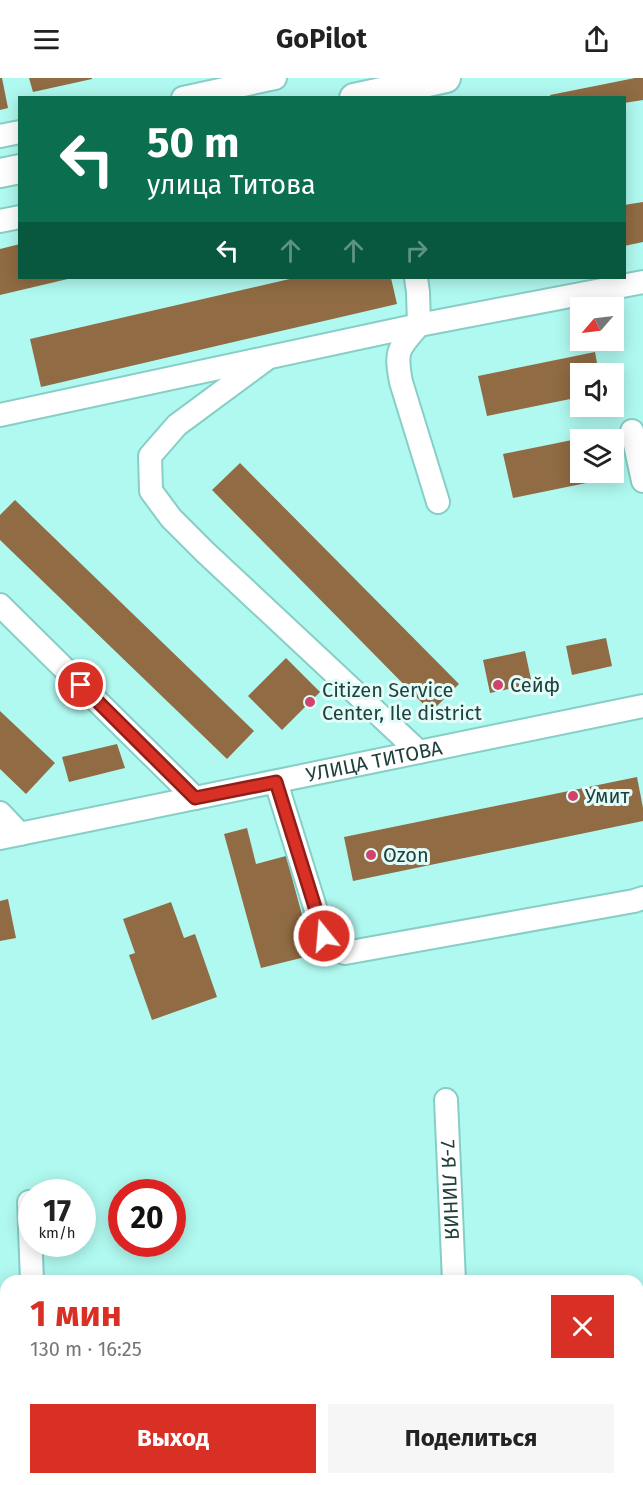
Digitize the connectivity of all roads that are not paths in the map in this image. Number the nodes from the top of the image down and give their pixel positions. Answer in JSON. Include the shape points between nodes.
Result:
{"nodes":[{"id":1,"x":275,"y":78,"type":"edge"},
{"id":2,"x":446,"y":78,"type":"edge"},
{"id":3,"x":192,"y":96,"type":"edge"},
{"id":4,"x":366,"y":96,"type":"edge"},
{"id":5,"x":18,"y":132,"type":"edge"},
{"id":6,"x":0,"y":136,"type":"edge"},
{"id":7,"x":18,"y":169,"type":"edge"},
{"id":8,"x":0,"y":173,"type":"edge"},
{"id":9,"x":18,"y":217,"type":"edge"},
{"id":10,"x":0,"y":221,"type":"edge"},
{"id":11,"x":416,"y":279,"type":"edge"},
{"id":12,"x":643,"y":282,"type":"edge"},
{"id":13,"x":419,"y":325,"type":"junction"},
{"id":14,"x":271,"y":356,"type":"junction"},
{"id":15,"x":0,"y":415,"type":"edge"},
{"id":16,"x":632,"y":431,"type":"dead end"},
{"id":17,"x":643,"y":481,"type":"edge"},
{"id":18,"x":438,"y":502,"type":"dead end"},
{"id":19,"x":0,"y":605,"type":"edge"},
{"id":20,"x":642,"y":713,"type":"edge"},
{"id":21,"x":419,"y":752,"type":"junction"},
{"id":22,"x":276,"y":782,"type":"junction"},
{"id":23,"x":195,"y":798,"type":"junction"},
{"id":24,"x":0,"y":813,"type":"edge"},
{"id":25,"x":10,"y":836,"type":"edge"},
{"id":26,"x":643,"y":898,"type":"edge"},
{"id":27,"x":446,"y":1100,"type":"dead end"},
{"id":28,"x":31,"y":1257,"type":"edge"},
{"id":29,"x":32,"y":1275,"type":"edge"},
{"id":30,"x":454,"y":1275,"type":"edge"}],
"edges":[{"from":1,"to":3,"type":"street"},
{"from":2,"to":4,"type":"main road"},
{"from":5,"to":6,"type":"street"},
{"from":7,"to":8,"type":"main road"},
{"from":9,"to":10,"type":"street"},
{"from":11,"to":13,"type":"street"},
{"from":12,"to":13,"type":"street"},
{"from":13,"to":14,"type":"street"},
{"from":13,"to":18,"type":"street","via":[[404,341],[398,365]]},
{"from":14,"to":15,"type":"street"},
{"from":14,"to":21,"type":"street","via":[[177,425],[150,456],[150,491],[205,552]]},
{"from":16,"to":17,"type":"street"},
{"from":19,"to":23,"type":"street"},
{"from":20,"to":21,"type":"street","name":"УЛИЦА ТИТОВА"},
{"from":21,"to":22,"type":"street","name":"УЛИЦА ТИТОВА"},
{"from":22,"to":23,"type":"street","name":"УЛИЦА ТИТОВА"},
{"from":22,"to":26,"type":"street","via":[[324,936],[336,950],[345,952]]},
{"from":23,"to":25,"type":"street","name":"УЛИЦА ТИТОВА"},
{"from":24,"to":25,"type":"street"},
{"from":27,"to":30,"type":"street","name":"7-Я ЛИНИЯ"},
{"from":28,"to":29,"type":"street"}]}
